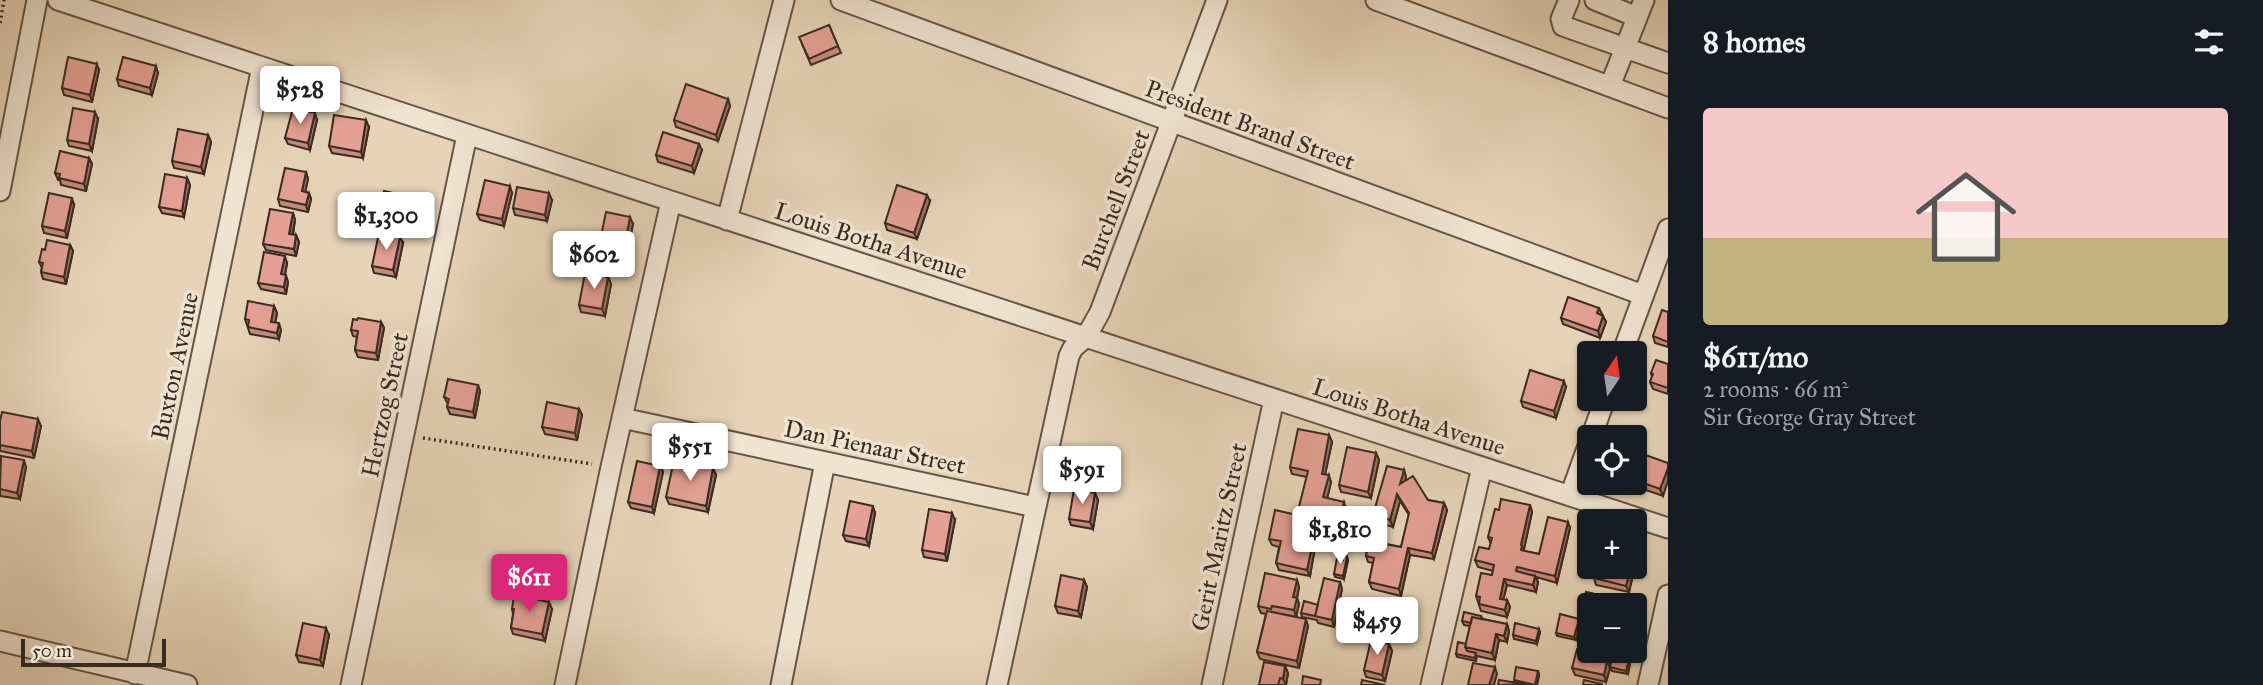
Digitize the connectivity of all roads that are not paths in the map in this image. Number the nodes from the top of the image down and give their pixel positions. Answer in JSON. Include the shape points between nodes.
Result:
{"nodes":[{"id":1,"x":37,"y":0,"type":"edge"},
{"id":2,"x":58,"y":0,"type":"edge"},
{"id":3,"x":784,"y":0,"type":"edge"},
{"id":4,"x":841,"y":0,"type":"edge"},
{"id":5,"x":1217,"y":0,"type":"edge"},
{"id":6,"x":1377,"y":0,"type":"edge"},
{"id":7,"x":1569,"y":0,"type":"edge"},
{"id":8,"x":1595,"y":0,"type":"edge"},
{"id":9,"x":1641,"y":8,"type":"edge"},
{"id":10,"x":1625,"y":46,"type":"junction"},
{"id":11,"x":1668,"y":62,"type":"edge"},
{"id":12,"x":262,"y":67,"type":"junction"},
{"id":13,"x":1609,"y":86,"type":"junction"},
{"id":14,"x":1668,"y":108,"type":"edge"},
{"id":15,"x":1172,"y":122,"type":"junction"},
{"id":16,"x":467,"y":135,"type":"junction"},
{"id":17,"x":0,"y":191,"type":"edge"},
{"id":18,"x":671,"y":201,"type":"junction"},
{"id":19,"x":727,"y":220,"type":"junction"},
{"id":20,"x":1668,"y":229,"type":"edge"},
{"id":21,"x":1643,"y":295,"type":"junction"},
{"id":22,"x":1086,"y":337,"type":"junction"},
{"id":23,"x":1627,"y":341,"type":"edge"},
{"id":24,"x":1274,"y":399,"type":"junction"},
{"id":25,"x":622,"y":418,"type":"junction"},
{"id":26,"x":825,"y":462,"type":"junction"},
{"id":27,"x":1482,"y":467,"type":"junction"},
{"id":28,"x":1577,"y":476,"type":"edge"},
{"id":29,"x":1570,"y":496,"type":"junction"},
{"id":30,"x":1035,"y":507,"type":"junction"},
{"id":31,"x":1668,"y":528,"type":"edge"},
{"id":32,"x":1668,"y":595,"type":"edge"},
{"id":33,"x":0,"y":642,"type":"edge"},
{"id":34,"x":135,"y":674,"type":"junction"},
{"id":35,"x":187,"y":685,"type":"edge"},
{"id":36,"x":351,"y":685,"type":"edge"},
{"id":37,"x":565,"y":685,"type":"edge"},
{"id":38,"x":781,"y":685,"type":"edge"},
{"id":39,"x":997,"y":685,"type":"edge"},
{"id":40,"x":1212,"y":685,"type":"edge"},
{"id":41,"x":1431,"y":685,"type":"edge"},
{"id":42,"x":1648,"y":685,"type":"edge"}],
"edges":[{"from":1,"to":17,"type":"street"},
{"from":2,"to":12,"type":"street","name":"Louis Botha Avenue"},
{"from":3,"to":19,"type":"street"},
{"from":4,"to":15,"type":"street","name":"President Brand Street"},
{"from":5,"to":15,"type":"street","name":"Burchell Street"},
{"from":6,"to":13,"type":"street"},
{"from":7,"to":10,"type":"street","via":[[1561,19],[1563,26]]},
{"from":8,"to":9,"type":"street"},
{"from":9,"to":10,"type":"street"},
{"from":10,"to":11,"type":"street"},
{"from":10,"to":13,"type":"street"},
{"from":12,"to":16,"type":"street","name":"Louis Botha Avenue"},
{"from":12,"to":34,"type":"street","name":"Buxton Avenue"},
{"from":13,"to":14,"type":"street"},
{"from":15,"to":21,"type":"street","name":"President Brand Street"},
{"from":15,"to":22,"type":"street","name":"Burchell Street","via":[[1100,312]]},
{"from":16,"to":18,"type":"street","name":"Louis Botha Avenue"},
{"from":16,"to":36,"type":"street","name":"Hertzog Street"},
{"from":18,"to":19,"type":"street","name":"Louis Botha Avenue"},
{"from":18,"to":25,"type":"street"},
{"from":19,"to":22,"type":"street","name":"Louis Botha Avenue"},
{"from":20,"to":21,"type":"street"},
{"from":21,"to":23,"type":"street"},
{"from":22,"to":24,"type":"street","name":"Louis Botha Avenue"},
{"from":22,"to":30,"type":"street","name":"Burchell Street","via":[[1069,356]]},
{"from":24,"to":27,"type":"street","name":"Louis Botha Avenue"},
{"from":24,"to":40,"type":"street","name":"Gerit Maritz Street"},
{"from":25,"to":26,"type":"street","name":"Dan Pienaar Street"},
{"from":25,"to":37,"type":"street"},
{"from":26,"to":30,"type":"street","name":"Dan Pienaar Street"},
{"from":26,"to":38,"type":"street"},
{"from":27,"to":29,"type":"street","name":"Louis Botha Avenue"},
{"from":27,"to":41,"type":"street"},
{"from":28,"to":29,"type":"street"},
{"from":29,"to":31,"type":"street","name":"Louis Botha Avenue"},
{"from":30,"to":39,"type":"street","name":"Burchell Street"},
{"from":32,"to":42,"type":"street"},
{"from":33,"to":34,"type":"street"},
{"from":34,"to":35,"type":"street"}]}
